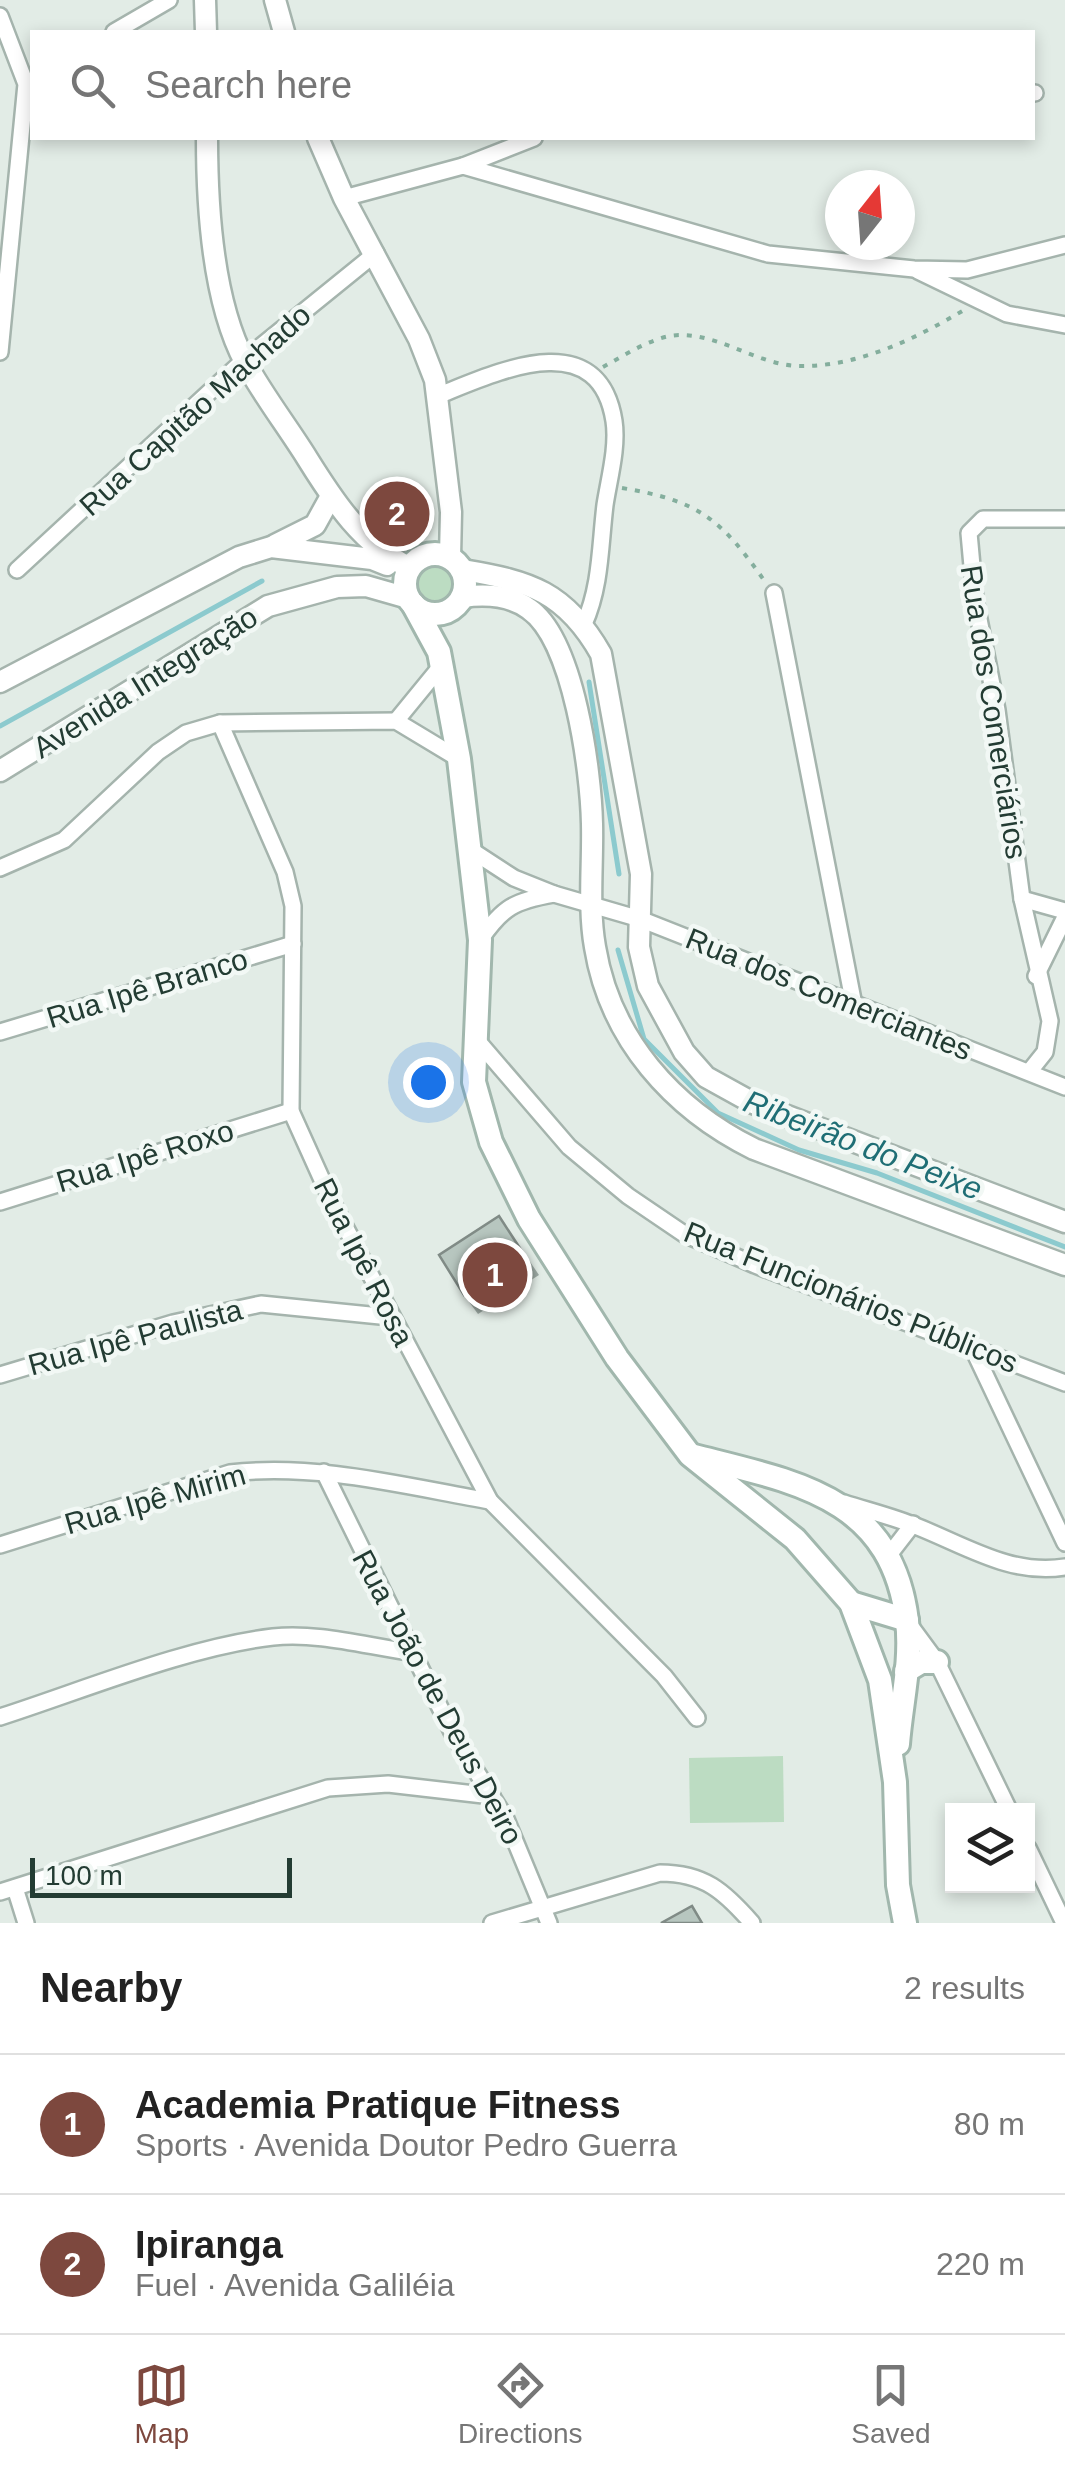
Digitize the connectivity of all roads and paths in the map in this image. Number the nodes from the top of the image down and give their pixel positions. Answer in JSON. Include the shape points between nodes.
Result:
{"nodes":[{"id":1,"x":169,"y":0,"type":"edge"},
{"id":2,"x":206,"y":0,"type":"edge"},
{"id":3,"x":275,"y":0,"type":"edge"},
{"id":4,"x":0,"y":16,"type":"edge"},
{"id":5,"x":117,"y":30,"type":"edge"},
{"id":6,"x":206,"y":30,"type":"edge"},
{"id":7,"x":283,"y":30,"type":"edge"},
{"id":8,"x":29,"y":82,"type":"edge"},
{"id":9,"x":206,"y":140,"type":"edge"},
{"id":10,"x":319,"y":140,"type":"edge"},
{"id":11,"x":529,"y":140,"type":"edge"},
{"id":12,"x":463,"y":166,"type":"junction"},
{"id":13,"x":344,"y":198,"type":"junction"},
{"id":14,"x":1065,"y":246,"type":"edge"},
{"id":15,"x":376,"y":254,"type":"junction"},
{"id":16,"x":914,"y":270,"type":"junction"},
{"id":17,"x":980,"y":300,"type":"junction"},
{"id":18,"x":1065,"y":326,"type":"edge"},
{"id":19,"x":0,"y":352,"type":"edge"},
{"id":20,"x":244,"y":360,"type":"junction"},
{"id":21,"x":590,"y":374,"type":"junction"},
{"id":22,"x":437,"y":396,"type":"junction"},
{"id":23,"x":608,"y":486,"type":"junction"},
{"id":24,"x":331,"y":496,"type":"junction"},
{"id":25,"x":1065,"y":519,"type":"edge"},
{"id":26,"x":271,"y":547,"type":"junction"},
{"id":27,"x":456,"y":564,"type":"junction"},
{"id":28,"x":17,"y":570,"type":"dead end"},
{"id":29,"x":408,"y":571,"type":"junction"},
{"id":30,"x":774,"y":593,"type":"joint"},
{"id":31,"x":411,"y":601,"type":"junction"},
{"id":32,"x":456,"y":604,"type":"junction"},
{"id":33,"x":584,"y":624,"type":"junction"},
{"id":34,"x":440,"y":659,"type":"junction"},
{"id":35,"x":0,"y":682,"type":"edge"},
{"id":36,"x":396,"y":722,"type":"junction"},
{"id":37,"x":220,"y":723,"type":"junction"},
{"id":38,"x":458,"y":759,"type":"junction"},
{"id":39,"x":0,"y":771,"type":"edge"},
{"id":40,"x":471,"y":850,"type":"junction"},
{"id":41,"x":0,"y":868,"type":"edge"},
{"id":42,"x":554,"y":894,"type":"junction"},
{"id":43,"x":1022,"y":899,"type":"junction"},
{"id":44,"x":593,"y":903,"type":"junction"},
{"id":45,"x":1065,"y":914,"type":"edge"},
{"id":46,"x":640,"y":919,"type":"junction"},
{"id":47,"x":480,"y":940,"type":"junction"},
{"id":48,"x":294,"y":944,"type":"junction"},
{"id":49,"x":1036,"y":976,"type":"junction"},
{"id":50,"x":854,"y":1005,"type":"junction"},
{"id":51,"x":0,"y":1032,"type":"edge"},
{"id":52,"x":472,"y":1034,"type":"junction"},
{"id":53,"x":1029,"y":1072,"type":"junction"},
{"id":54,"x":1065,"y":1087,"type":"edge"},
{"id":55,"x":291,"y":1111,"type":"junction"},
{"id":56,"x":0,"y":1202,"type":"edge"},
{"id":57,"x":1065,"y":1222,"type":"edge"},
{"id":58,"x":1065,"y":1265,"type":"edge"},
{"id":59,"x":390,"y":1317,"type":"junction"},
{"id":60,"x":973,"y":1349,"type":"junction"},
{"id":61,"x":0,"y":1374,"type":"edge"},
{"id":62,"x":1065,"y":1383,"type":"edge"},
{"id":63,"x":690,"y":1455,"type":"junction"},
{"id":64,"x":324,"y":1472,"type":"junction"},
{"id":65,"x":779,"y":1479,"type":"junction"},
{"id":66,"x":836,"y":1500,"type":"junction"},
{"id":67,"x":490,"y":1501,"type":"junction"},
{"id":68,"x":755,"y":1506,"type":"junction"},
{"id":69,"x":913,"y":1524,"type":"junction"},
{"id":70,"x":1065,"y":1543,"type":"edge"},
{"id":71,"x":0,"y":1545,"type":"edge"},
{"id":72,"x":889,"y":1555,"type":"junction"},
{"id":73,"x":1065,"y":1567,"type":"edge"},
{"id":74,"x":851,"y":1602,"type":"junction"},
{"id":75,"x":907,"y":1620,"type":"junction"},
{"id":76,"x":410,"y":1652,"type":"junction"},
{"id":77,"x":937,"y":1662,"type":"junction"},
{"id":78,"x":906,"y":1671,"type":"junction"},
{"id":79,"x":0,"y":1717,"type":"edge"},
{"id":80,"x":697,"y":1718,"type":"dead end"},
{"id":81,"x":894,"y":1782,"type":"junction"},
{"id":82,"x":492,"y":1796,"type":"junction"},
{"id":83,"x":1006,"y":1803,"type":"edge"},
{"id":84,"x":1035,"y":1863,"type":"edge"},
{"id":85,"x":8,"y":1890,"type":"edge"},
{"id":86,"x":542,"y":1907,"type":"junction"},
{"id":87,"x":26,"y":1923,"type":"edge"},
{"id":88,"x":492,"y":1923,"type":"edge"},
{"id":89,"x":549,"y":1923,"type":"edge"},
{"id":90,"x":752,"y":1923,"type":"edge"},
{"id":91,"x":905,"y":1923,"type":"edge"},
{"id":92,"x":1064,"y":1923,"type":"edge"}],
"edges":[{"from":1,"to":5,"type":"street"},
{"from":2,"to":6,"type":"street"},
{"from":3,"to":7,"type":"street"},
{"from":4,"to":8,"type":"street"},
{"from":8,"to":19,"type":"street"},
{"from":9,"to":20,"type":"street","via":[[207,208]]},
{"from":10,"to":13,"type":"street"},
{"from":11,"to":12,"type":"street"},
{"from":12,"to":13,"type":"street"},
{"from":12,"to":16,"type":"street","via":[[768,254]]},
{"from":13,"to":15,"type":"street"},
{"from":14,"to":16,"type":"street","via":[[966,270]]},
{"from":15,"to":20,"type":"street","name":"Rua Capitão Machado"},
{"from":15,"to":22,"type":"street","via":[[419,339]]},
{"from":16,"to":17,"type":"street"},
{"from":17,"to":18,"type":"street","via":[[1007,314]]},
{"from":17,"to":21,"type":"path","via":[[913,340],[858,357],[781,364],[685,334],[647,343]]},
{"from":20,"to":24,"type":"street"},
{"from":20,"to":28,"type":"street","name":"Rua Capitão Machado"},
{"from":21,"to":22,"type":"street","via":[[535,361]]},
{"from":21,"to":23,"type":"street","via":[[614,422]]},
{"from":22,"to":27,"type":"street"},
{"from":23,"to":30,"type":"path","via":[[695,506],[722,527]]},
{"from":23,"to":33,"type":"street","via":[[595,600]]},
{"from":24,"to":26,"type":"street","via":[[315,525]]},
{"from":24,"to":29,"type":"street","via":[[374,548]]},
{"from":25,"to":43,"type":"street","name":"Rua dos Comerciários","via":[[984,519],[972,526],[968,548]]},
{"from":26,"to":29,"type":"street","name":"Avenida Integração","via":[[372,559]]},
{"from":26,"to":35,"type":"street","name":"Avenida Integração","via":[[239,557]]},
{"from":27,"to":29,"type":"main road","via":[[428,554]]},
{"from":27,"to":32,"type":"main road"},
{"from":27,"to":33,"type":"street","via":[[546,592]]},
{"from":29,"to":31,"type":"main road"},
{"from":30,"to":50,"type":"street"},
{"from":31,"to":32,"type":"main road","via":[[430,614]]},
{"from":31,"to":34,"type":"main road"},
{"from":31,"to":39,"type":"street","name":"Avenida Integração","via":[[366,586],[268,606]]},
{"from":32,"to":34,"type":"main road"},
{"from":32,"to":44,"type":"street","via":[[506,598],[530,609],[564,660],[592,819]]},
{"from":33,"to":46,"type":"street","via":[[610,690],[642,874]]},
{"from":34,"to":36,"type":"street"},
{"from":34,"to":38,"type":"main road"},
{"from":36,"to":37,"type":"street"},
{"from":36,"to":38,"type":"street"},
{"from":37,"to":41,"type":"street","via":[[186,733],[158,752],[64,840]]},
{"from":37,"to":48,"type":"street","name":"Rua Ipê Rosa","via":[[285,872]]},
{"from":38,"to":40,"type":"main road"},
{"from":40,"to":42,"type":"street","name":"Rua dos Comerciantes"},
{"from":40,"to":47,"type":"main road"},
{"from":42,"to":44,"type":"street","name":"Rua dos Comerciantes"},
{"from":42,"to":47,"type":"street","via":[[522,899],[499,913]]},
{"from":43,"to":45,"type":"street","name":"Rua dos Comerciários"},
{"from":43,"to":49,"type":"street","name":"Rua dos Comerciários"},
{"from":44,"to":46,"type":"street","name":"Rua dos Comerciantes"},
{"from":44,"to":58,"type":"street","via":[[594,946],[617,1016],[643,1062],[703,1120],[754,1149]]},
{"from":45,"to":49,"type":"street"},
{"from":46,"to":50,"type":"street","name":"Rua dos Comerciantes"},
{"from":46,"to":57,"type":"street","via":[[648,986],[684,1052],[706,1077],[796,1121]]},
{"from":47,"to":52,"type":"main road"},
{"from":48,"to":51,"type":"street","name":"Rua Ipê Branco"},
{"from":48,"to":55,"type":"street","name":"Rua Ipê Rosa"},
{"from":49,"to":53,"type":"street","name":"Rua dos Comerciários","via":[[1050,1036]]},
{"from":50,"to":53,"type":"street","name":"Rua dos Comerciantes"},
{"from":52,"to":60,"type":"street","name":"Rua Funcionários Públicos","via":[[569,1147],[684,1234]]},
{"from":52,"to":63,"type":"main road","via":[[474,1082],[491,1142],[529,1219],[617,1358]]},
{"from":53,"to":54,"type":"street","name":"Rua dos Comerciantes"},
{"from":55,"to":56,"type":"street","name":"Rua Ipê Roxo"},
{"from":55,"to":59,"type":"street","name":"Rua Ipê Rosa"},
{"from":59,"to":61,"type":"street","name":"Rua Ipê Paulista","via":[[261,1304]]},
{"from":59,"to":67,"type":"street","name":"Rua Ipê Rosa"},
{"from":60,"to":62,"type":"street","name":"Rua Funcionários Públicos"},
{"from":60,"to":70,"type":"street"},
{"from":63,"to":65,"type":"main road"},
{"from":63,"to":68,"type":"main road"},
{"from":64,"to":67,"type":"street","name":"Rua Ipê Mirim"},
{"from":64,"to":71,"type":"street","name":"Rua Ipê Mirim","via":[[230,1472]]},
{"from":64,"to":76,"type":"street","name":"Rua João de Deus Deiro"},
{"from":65,"to":66,"type":"main road"},
{"from":65,"to":68,"type":"main road"},
{"from":66,"to":69,"type":"street"},
{"from":66,"to":72,"type":"main road","via":[[868,1526]]},
{"from":67,"to":80,"type":"street","name":"Rua Ipê Rosa","via":[[664,1676]]},
{"from":68,"to":74,"type":"main road"},
{"from":69,"to":72,"type":"street"},
{"from":69,"to":73,"type":"street","via":[[1024,1568]]},
{"from":72,"to":75,"type":"main road"},
{"from":74,"to":75,"type":"main road"},
{"from":74,"to":81,"type":"main road","via":[[880,1680]]},
{"from":75,"to":77,"type":"street"},
{"from":75,"to":78,"type":"main road"},
{"from":76,"to":79,"type":"street","via":[[274,1637],[216,1648]]},
{"from":76,"to":82,"type":"street","name":"Rua João de Deus Deiro"},
{"from":77,"to":78,"type":"main road"},
{"from":77,"to":83,"type":"street"},
{"from":78,"to":81,"type":"main road"},
{"from":81,"to":91,"type":"main road"},
{"from":82,"to":85,"type":"street","via":[[388,1784],[328,1788]]},
{"from":82,"to":86,"type":"street","name":"Rua João de Deus Deiro"},
{"from":84,"to":92,"type":"street"},
{"from":85,"to":87,"type":"street"},
{"from":86,"to":88,"type":"street"},
{"from":86,"to":89,"type":"street","name":"Rua João de Deus Deiro"},
{"from":86,"to":90,"type":"street","via":[[660,1872],[688,1873],[710,1881]]}]}
